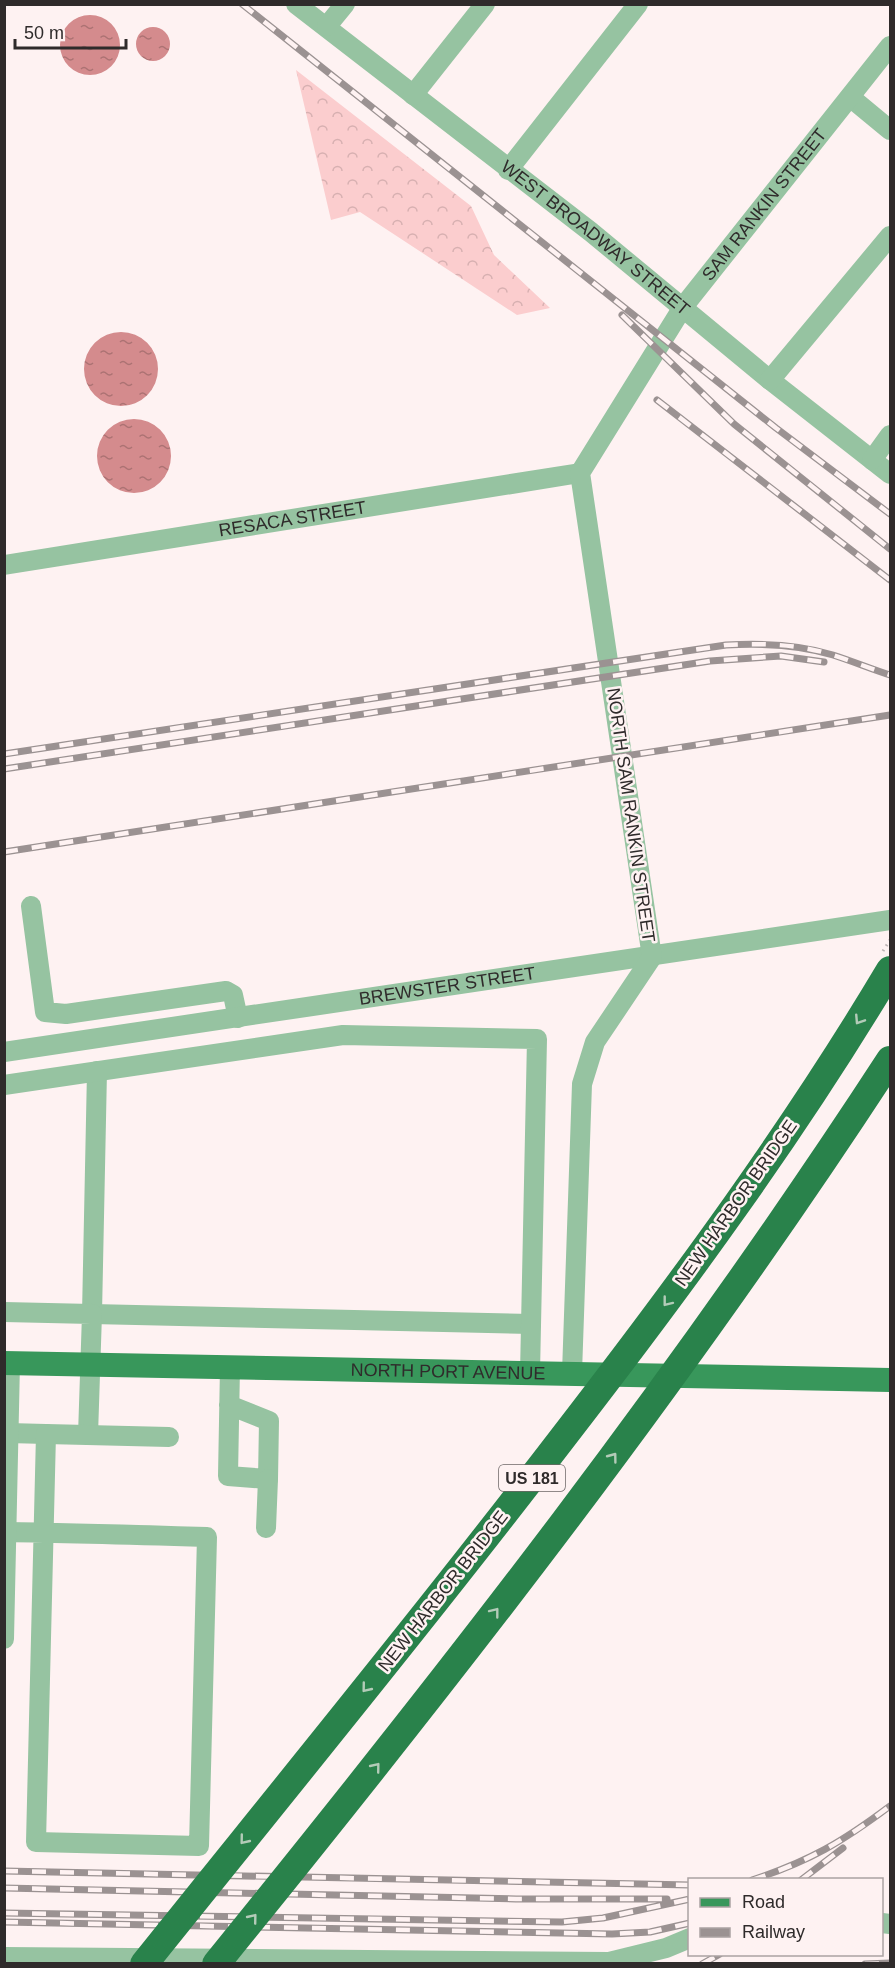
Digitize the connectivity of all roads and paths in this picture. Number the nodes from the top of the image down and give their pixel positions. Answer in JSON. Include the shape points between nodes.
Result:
{"nodes":[{"id":1,"x":296,"y":4,"type":"edge"},
{"id":2,"x":345,"y":4,"type":"edge"},
{"id":3,"x":485,"y":4,"type":"edge"},
{"id":4,"x":638,"y":4,"type":"edge"},
{"id":5,"x":327,"y":26,"type":"junction"},
{"id":6,"x":891,"y":46,"type":"edge"},
{"id":7,"x":413,"y":95,"type":"junction"},
{"id":8,"x":850,"y":97,"type":"junction"},
{"id":9,"x":891,"y":130,"type":"edge"},
{"id":10,"x":508,"y":170,"type":"junction"},
{"id":11,"x":891,"y":236,"type":"edge"},
{"id":12,"x":683,"y":307,"type":"junction"},
{"id":13,"x":770,"y":380,"type":"junction"},
{"id":14,"x":891,"y":435,"type":"edge"},
{"id":15,"x":872,"y":460,"type":"junction"},
{"id":16,"x":580,"y":473,"type":"junction"},
{"id":17,"x":891,"y":474,"type":"edge"},
{"id":18,"x":4,"y":565,"type":"edge"},
{"id":19,"x":31,"y":906,"type":"dead end"},
{"id":20,"x":891,"y":920,"type":"edge"},
{"id":21,"x":652,"y":957,"type":"junction"},
{"id":22,"x":891,"y":970,"type":"edge"},
{"id":23,"x":238,"y":1018,"type":"junction"},
{"id":24,"x":4,"y":1052,"type":"edge"},
{"id":25,"x":891,"y":1060,"type":"edge"},
{"id":26,"x":97,"y":1071,"type":"junction"},
{"id":27,"x":4,"y":1085,"type":"edge"},
{"id":28,"x":4,"y":1312,"type":"edge"},
{"id":29,"x":92,"y":1314,"type":"junction"},
{"id":30,"x":531,"y":1324,"type":"junction"},
{"id":31,"x":7,"y":1363,"type":"edge"},
{"id":32,"x":90,"y":1365,"type":"junction"},
{"id":33,"x":230,"y":1367,"type":"junction"},
{"id":34,"x":530,"y":1373,"type":"junction"},
{"id":35,"x":572,"y":1373,"type":"junction"},
{"id":36,"x":891,"y":1380,"type":"edge"},
{"id":37,"x":229,"y":1405,"type":"junction"},
{"id":38,"x":8,"y":1432,"type":"junction"},
{"id":39,"x":46,"y":1434,"type":"junction"},
{"id":40,"x":88,"y":1435,"type":"junction"},
{"id":41,"x":169,"y":1437,"type":"dead end"},
{"id":42,"x":268,"y":1479,"type":"junction"},
{"id":43,"x":266,"y":1528,"type":"dead end"},
{"id":44,"x":6,"y":1532,"type":"junction"},
{"id":45,"x":44,"y":1532,"type":"junction"},
{"id":46,"x":4,"y":1639,"type":"edge"},
{"id":47,"x":688,"y":1939,"type":"edge"},
{"id":48,"x":4,"y":1957,"type":"edge"},
{"id":49,"x":144,"y":1964,"type":"edge"},
{"id":50,"x":216,"y":1964,"type":"edge"}],
"edges":[{"from":1,"to":5,"type":"street","name":"WEST BROADWAY STREET"},
{"from":2,"to":5,"type":"street"},
{"from":3,"to":7,"type":"street"},
{"from":4,"to":10,"type":"street"},
{"from":5,"to":7,"type":"street","name":"WEST BROADWAY STREET"},
{"from":6,"to":8,"type":"street","name":"SAM RANKIN STREET"},
{"from":7,"to":10,"type":"street","name":"WEST BROADWAY STREET"},
{"from":8,"to":9,"type":"street"},
{"from":8,"to":12,"type":"street","name":"SAM RANKIN STREET"},
{"from":10,"to":12,"type":"street","name":"WEST BROADWAY STREET"},
{"from":11,"to":13,"type":"street"},
{"from":12,"to":13,"type":"street","name":"WEST BROADWAY STREET"},
{"from":12,"to":16,"type":"street","name":"SAM RANKIN STREET"},
{"from":13,"to":15,"type":"street","name":"WEST BROADWAY STREET"},
{"from":14,"to":15,"type":"street"},
{"from":15,"to":17,"type":"street","name":"WEST BROADWAY STREET"},
{"from":16,"to":18,"type":"street","name":"RESACA STREET"},
{"from":16,"to":21,"type":"street","name":"NORTH SAM RANKIN STREET"},
{"from":19,"to":23,"type":"street","via":[[45,1012],[66,1014],[226,991],[233,995]]},
{"from":20,"to":21,"type":"street","name":"BREWSTER STREET"},
{"from":21,"to":23,"type":"street","name":"BREWSTER STREET"},
{"from":21,"to":35,"type":"street","name":"NORTH SAM RANKIN STREET","via":[[595,1042],[582,1084]]},
{"from":22,"to":49,"type":"highway","name":"NEW HARBOR BRIDGE","number":"US 181","one_way":true,"bridge":true,"via":[[773,1153],[682,1283],[480,1545]]},
{"from":23,"to":24,"type":"street","name":"BREWSTER STREET"},
{"from":50,"to":25,"type":"highway","number":"US 181","one_way":true,"bridge":true,"via":[[379,1762],[678,1370]]},
{"from":26,"to":27,"type":"street"},
{"from":26,"to":29,"type":"street"},
{"from":26,"to":30,"type":"street","via":[[343,1035],[537,1040]]},
{"from":28,"to":29,"type":"street"},
{"from":29,"to":30,"type":"street"},
{"from":29,"to":32,"type":"street"},
{"from":30,"to":34,"type":"street"},
{"from":31,"to":32,"type":"main road","name":"NORTH PORT AVENUE"},
{"from":31,"to":38,"type":"street"},
{"from":32,"to":33,"type":"main road","name":"NORTH PORT AVENUE"},
{"from":32,"to":40,"type":"street"},
{"from":33,"to":34,"type":"main road","name":"NORTH PORT AVENUE"},
{"from":33,"to":37,"type":"street"},
{"from":34,"to":35,"type":"main road","name":"NORTH PORT AVENUE"},
{"from":35,"to":36,"type":"main road","name":"NORTH PORT AVENUE"},
{"from":37,"to":42,"type":"street","via":[[269,1421]]},
{"from":37,"to":42,"type":"street","via":[[228,1476]]},
{"from":38,"to":39,"type":"street"},
{"from":38,"to":44,"type":"street"},
{"from":39,"to":40,"type":"street"},
{"from":39,"to":45,"type":"street"},
{"from":40,"to":41,"type":"street"},
{"from":42,"to":43,"type":"street"},
{"from":44,"to":45,"type":"street"},
{"from":44,"to":46,"type":"street"},
{"from":45,"to":45,"type":"street","via":[[36,1842],[199,1846],[207,1537]]},
{"from":47,"to":48,"type":"street","via":[[609,1962]]}]}
